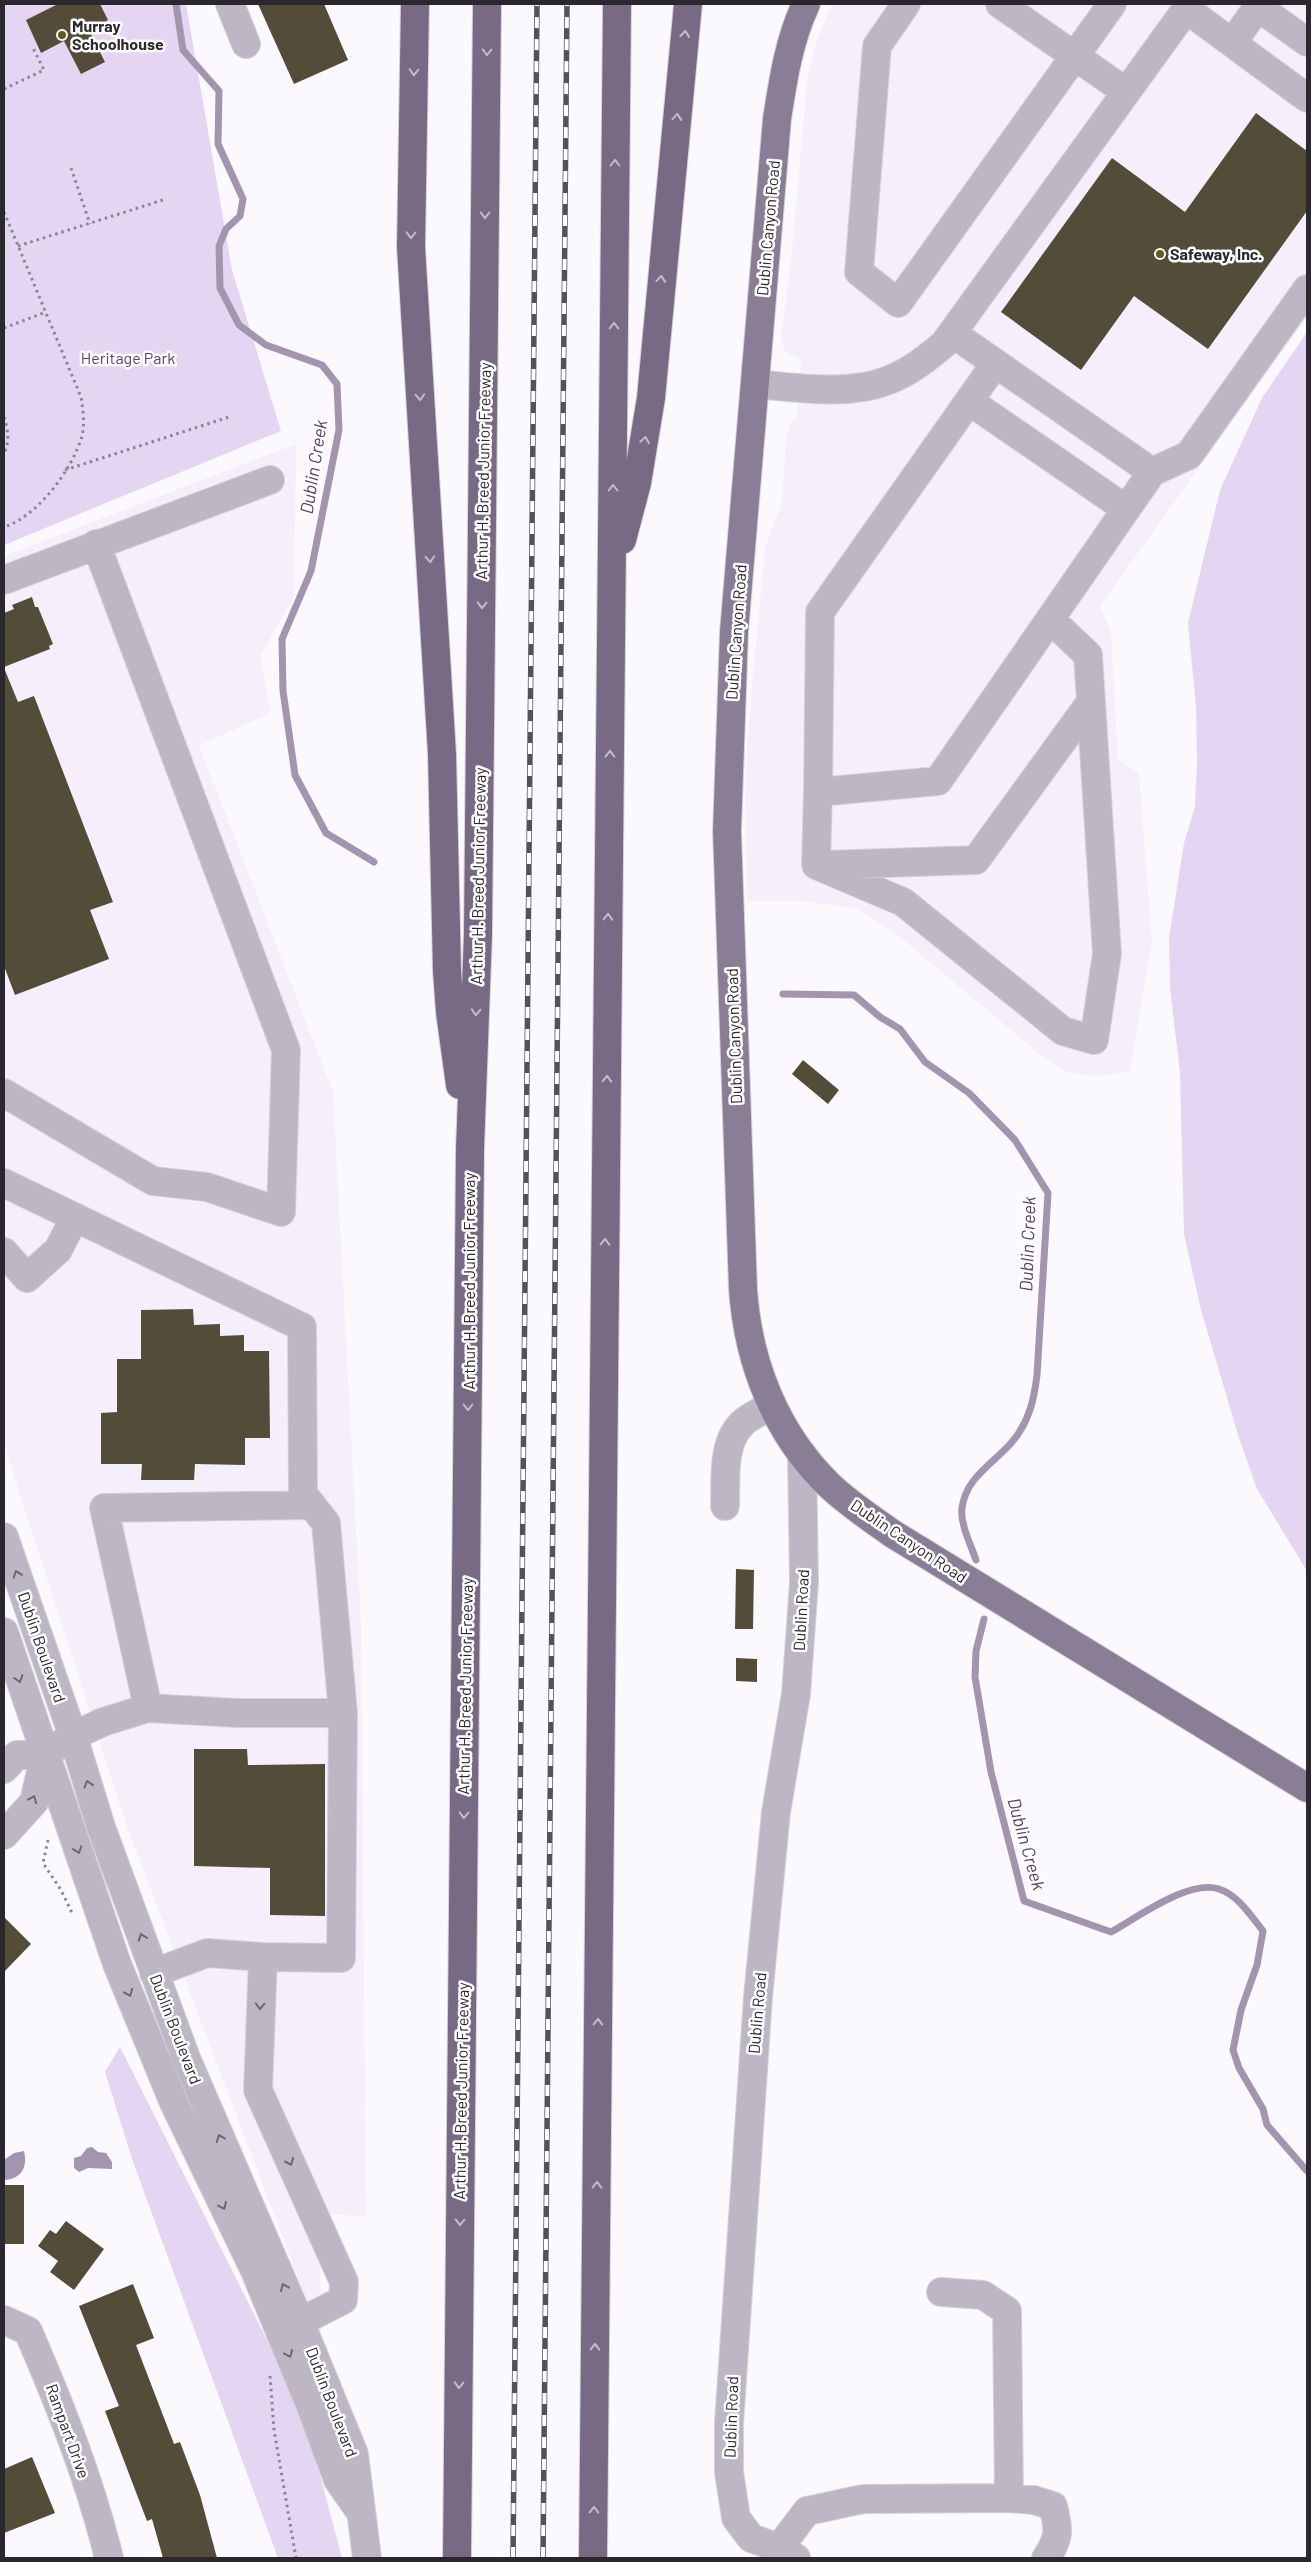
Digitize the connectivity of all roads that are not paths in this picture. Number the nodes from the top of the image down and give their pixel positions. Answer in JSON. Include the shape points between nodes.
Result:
{"nodes":[{"id":1,"x":230,"y":4,"type":"edge"},
{"id":2,"x":487,"y":4,"type":"edge"},
{"id":3,"x":617,"y":4,"type":"edge"},
{"id":4,"x":688,"y":4,"type":"edge"},
{"id":5,"x":806,"y":4,"type":"edge"},
{"id":6,"x":906,"y":4,"type":"edge"},
{"id":7,"x":1000,"y":4,"type":"edge"},
{"id":8,"x":1112,"y":4,"type":"edge"},
{"id":9,"x":1259,"y":5,"type":"edge"},
{"id":10,"x":1188,"y":6,"type":"edge"},
{"id":11,"x":414,"y":10,"type":"edge"},
{"id":12,"x":1307,"y":42,"type":"edge"},
{"id":13,"x":1232,"y":43,"type":"junction"},
{"id":14,"x":246,"y":44,"type":"dead end"},
{"id":15,"x":1075,"y":56,"type":"junction"},
{"id":16,"x":1125,"y":91,"type":"junction"},
{"id":17,"x":1307,"y":98,"type":"edge"},
{"id":18,"x":1307,"y":289,"type":"edge"},
{"id":19,"x":952,"y":333,"type":"junction"},
{"id":20,"x":995,"y":364,"type":"junction"},
{"id":21,"x":756,"y":384,"type":"junction"},
{"id":22,"x":969,"y":401,"type":"junction"},
{"id":23,"x":1152,"y":472,"type":"junction"},
{"id":24,"x":270,"y":480,"type":"dead end"},
{"id":25,"x":1126,"y":509,"type":"junction"},
{"id":26,"x":96,"y":544,"type":"junction"},
{"id":27,"x":612,"y":572,"type":"junction"},
{"id":28,"x":4,"y":580,"type":"edge"},
{"id":29,"x":1050,"y":619,"type":"junction"},
{"id":30,"x":1090,"y":702,"type":"junction"},
{"id":31,"x":818,"y":792,"type":"junction"},
{"id":32,"x":816,"y":865,"type":"junction"},
{"id":33,"x":4,"y":1093,"type":"edge"},
{"id":34,"x":470,"y":1149,"type":"junction"},
{"id":35,"x":4,"y":1183,"type":"edge"},
{"id":36,"x":76,"y":1218,"type":"junction"},
{"id":37,"x":4,"y":1252,"type":"edge"},
{"id":38,"x":772,"y":1405,"type":"junction"},
{"id":39,"x":802,"y":1454,"type":"junction"},
{"id":40,"x":312,"y":1505,"type":"junction"},
{"id":41,"x":725,"y":1506,"type":"dead end"},
{"id":42,"x":4,"y":1537,"type":"edge"},
{"id":43,"x":4,"y":1632,"type":"edge"},
{"id":44,"x":148,"y":1708,"type":"junction"},
{"id":45,"x":343,"y":1714,"type":"junction"},
{"id":46,"x":73,"y":1736,"type":"junction"},
{"id":47,"x":45,"y":1754,"type":"junction"},
{"id":48,"x":4,"y":1769,"type":"edge"},
{"id":49,"x":1307,"y":1788,"type":"edge"},
{"id":50,"x":4,"y":1835,"type":"edge"},
{"id":51,"x":263,"y":1957,"type":"junction"},
{"id":52,"x":154,"y":1973,"type":"junction"},
{"id":53,"x":941,"y":2292,"type":"dead end"},
{"id":54,"x":4,"y":2320,"type":"edge"},
{"id":55,"x":300,"y":2322,"type":"junction"},
{"id":56,"x":1009,"y":2498,"type":"junction"},
{"id":57,"x":362,"y":2514,"type":"junction"},
{"id":58,"x":788,"y":2553,"type":"edge"},
{"id":59,"x":109,"y":2558,"type":"edge"},
{"id":60,"x":367,"y":2558,"type":"edge"},
{"id":61,"x":457,"y":2558,"type":"edge"},
{"id":62,"x":593,"y":2558,"type":"edge"},
{"id":63,"x":1046,"y":2558,"type":"edge"}],
"edges":[{"from":1,"to":14,"type":"street"},
{"from":2,"to":34,"type":"highway","name":"Arthur H. Breed Junior Freeway","one_way":true,"via":[[478,934]]},
{"from":27,"to":3,"type":"highway","one_way":true},
{"from":27,"to":4,"type":"highway","one_way":true,"via":[[637,483],[651,398]]},
{"from":5,"to":21,"type":"main road","name":"Dublin Canyon Road","via":[[798,20],[785,67],[777,119]]},
{"from":6,"to":15,"type":"street","via":[[877,46],[859,272],[898,303]]},
{"from":7,"to":15,"type":"street"},
{"from":8,"to":15,"type":"street"},
{"from":9,"to":12,"type":"street"},
{"from":9,"to":13,"type":"street"},
{"from":10,"to":13,"type":"street"},
{"from":10,"to":16,"type":"street"},
{"from":11,"to":34,"type":"highway","one_way":true,"via":[[411,247],[442,754],[447,971]]},
{"from":13,"to":17,"type":"street"},
{"from":15,"to":16,"type":"street"},
{"from":16,"to":19,"type":"street"},
{"from":18,"to":23,"type":"street","via":[[1189,455]]},
{"from":19,"to":20,"type":"street"},
{"from":19,"to":21,"type":"street","via":[[944,344],[911,369],[889,380],[865,386],[813,389]]},
{"from":20,"to":22,"type":"street"},
{"from":20,"to":23,"type":"street"},
{"from":21,"to":38,"type":"main road","name":"Dublin Canyon Road","via":[[734,632],[727,831],[744,1306],[754,1358]]},
{"from":22,"to":25,"type":"street"},
{"from":22,"to":31,"type":"street","via":[[820,612]]},
{"from":23,"to":25,"type":"street"},
{"from":24,"to":26,"type":"street"},
{"from":25,"to":29,"type":"street"},
{"from":26,"to":28,"type":"street"},
{"from":26,"to":33,"type":"street","via":[[286,1050],[281,1212],[207,1187],[153,1181]]},
{"from":62,"to":27,"type":"highway","one_way":true},
{"from":29,"to":30,"type":"street","via":[[1088,655]]},
{"from":29,"to":31,"type":"street","via":[[938,781]]},
{"from":30,"to":32,"type":"street","via":[[976,860]]},
{"from":30,"to":32,"type":"street","via":[[1107,954],[1094,1040],[1063,1031],[903,902]]},
{"from":31,"to":32,"type":"street"},
{"from":34,"to":61,"type":"highway","name":"Arthur H. Breed Junior Freeway","one_way":true},
{"from":35,"to":36,"type":"street"},
{"from":36,"to":37,"type":"street","via":[[58,1250],[27,1278]]},
{"from":36,"to":40,"type":"street","via":[[302,1327],[303,1494]]},
{"from":38,"to":39,"type":"main road","name":"Dublin Canyon Road"},
{"from":38,"to":41,"type":"street","via":[[745,1421],[734,1435],[726,1465]]},
{"from":39,"to":49,"type":"main road","name":"Dublin Canyon Road","via":[[830,1486],[893,1534]]},
{"from":39,"to":58,"type":"street","name":"Dublin Road","via":[[804,1582],[796,1685],[776,1812],[758,1998],[729,2423],[729,2472],[736,2518],[751,2538]]},
{"from":40,"to":44,"type":"street","via":[[104,1508]]},
{"from":40,"to":45,"type":"street","via":[[326,1523]]},
{"from":46,"to":42,"type":"street","name":"Dublin Boulevard","one_way":true},
{"from":43,"to":47,"type":"street","name":"Dublin Boulevard","one_way":true},
{"from":44,"to":45,"type":"street"},
{"from":44,"to":46,"type":"street","via":[[103,1722]]},
{"from":45,"to":51,"type":"street","via":[[342,1958]]},
{"from":46,"to":47,"type":"street"},
{"from":52,"to":46,"type":"street","name":"Dublin Boulevard","one_way":true},
{"from":47,"to":48,"type":"street","via":[[17,1755]]},
{"from":50,"to":47,"type":"street","one_way":true,"via":[[34,1802]]},
{"from":47,"to":57,"type":"street","name":"Dublin Boulevard","one_way":true,"via":[[117,1964],[174,2103],[254,2271],[338,2480]]},
{"from":51,"to":52,"type":"street","via":[[207,1953]]},
{"from":51,"to":55,"type":"street","one_way":true,"via":[[258,2090],[344,2282],[343,2300]]},
{"from":55,"to":52,"type":"street","name":"Dublin Boulevard","one_way":true,"via":[[186,2058]]},
{"from":53,"to":56,"type":"street","via":[[983,2295],[1007,2312]]},
{"from":54,"to":59,"type":"street","name":"Rampart Drive","via":[[28,2331],[66,2420],[100,2520]]},
{"from":55,"to":57,"type":"street","name":"Dublin Boulevard","via":[[354,2454]]},
{"from":56,"to":58,"type":"street","via":[[863,2499],[807,2511]]},
{"from":56,"to":63,"type":"street","via":[[1034,2500],[1053,2506],[1059,2528],[1054,2546]]},
{"from":57,"to":60,"type":"street","name":"Dublin Boulevard"}]}
